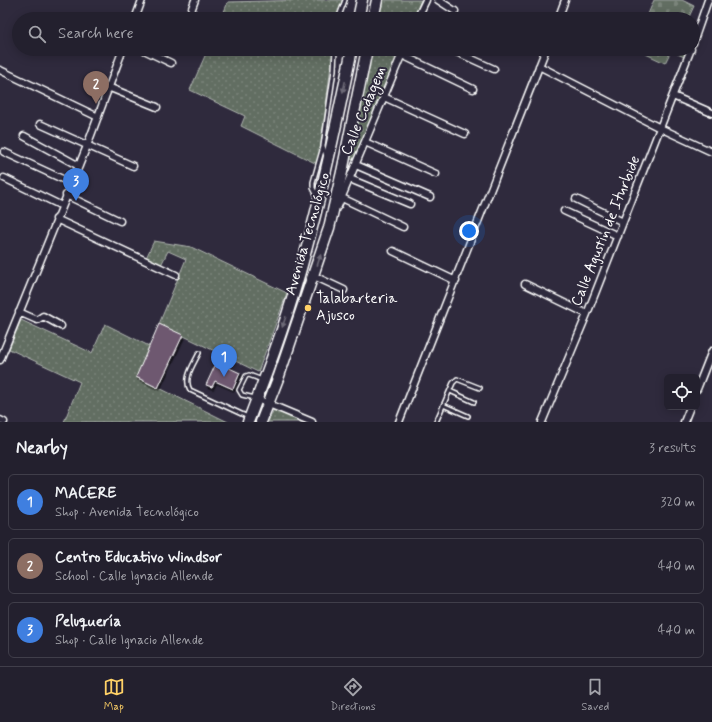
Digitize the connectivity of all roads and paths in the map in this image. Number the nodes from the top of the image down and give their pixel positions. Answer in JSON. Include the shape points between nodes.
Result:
{"nodes":[{"id":1,"x":142,"y":0,"type":"edge"},
{"id":2,"x":195,"y":0,"type":"edge"},
{"id":3,"x":345,"y":0,"type":"edge"},
{"id":4,"x":426,"y":0,"type":"edge"},
{"id":5,"x":438,"y":0,"type":"edge"},
{"id":6,"x":565,"y":0,"type":"edge"},
{"id":7,"x":708,"y":0,"type":"edge"},
{"id":8,"x":376,"y":1,"type":"edge"},
{"id":9,"x":709,"y":9,"type":"edge"},
{"id":10,"x":455,"y":11,"type":"dead end"},
{"id":11,"x":137,"y":12,"type":"edge"},
{"id":12,"x":191,"y":12,"type":"edge"},
{"id":13,"x":341,"y":12,"type":"edge"},
{"id":14,"x":374,"y":12,"type":"edge"},
{"id":15,"x":421,"y":12,"type":"edge"},
{"id":16,"x":561,"y":12,"type":"edge"},
{"id":17,"x":700,"y":28,"type":"edge"},
{"id":18,"x":120,"y":56,"type":"edge"},
{"id":19,"x":156,"y":56,"type":"edge"},
{"id":20,"x":335,"y":56,"type":"edge"},
{"id":21,"x":351,"y":56,"type":"edge"},
{"id":22,"x":366,"y":56,"type":"edge"},
{"id":23,"x":402,"y":56,"type":"joint"},
{"id":24,"x":465,"y":56,"type":"edge"},
{"id":25,"x":543,"y":56,"type":"edge"},
{"id":26,"x":687,"y":56,"type":"edge"},
{"id":27,"x":171,"y":63,"type":"dead end"},
{"id":28,"x":539,"y":66,"type":"junction"},
{"id":29,"x":494,"y":69,"type":"dead end"},
{"id":30,"x":0,"y":70,"type":"edge"},
{"id":31,"x":108,"y":87,"type":"junction"},
{"id":32,"x":473,"y":89,"type":"dead end"},
{"id":33,"x":673,"y":96,"type":"junction"},
{"id":34,"x":384,"y":97,"type":"junction"},
{"id":35,"x":157,"y":107,"type":"dead end"},
{"id":36,"x":712,"y":113,"type":"edge"},
{"id":37,"x":98,"y":117,"type":"junction"},
{"id":38,"x":40,"y":124,"type":"dead end"},
{"id":39,"x":660,"y":128,"type":"junction"},
{"id":40,"x":465,"y":134,"type":"dead end"},
{"id":41,"x":24,"y":136,"type":"dead end"},
{"id":42,"x":366,"y":142,"type":"junction"},
{"id":43,"x":87,"y":146,"type":"junction"},
{"id":44,"x":323,"y":146,"type":"junction"},
{"id":45,"x":4,"y":152,"type":"dead end"},
{"id":46,"x":712,"y":152,"type":"edge"},
{"id":47,"x":328,"y":164,"type":"junction"},
{"id":48,"x":356,"y":165,"type":"junction"},
{"id":49,"x":79,"y":166,"type":"junction"},
{"id":50,"x":133,"y":166,"type":"dead end"},
{"id":51,"x":436,"y":174,"type":"dead end"},
{"id":52,"x":4,"y":178,"type":"dead end"},
{"id":53,"x":350,"y":179,"type":"junction"},
{"id":54,"x":72,"y":183,"type":"junction"},
{"id":55,"x":66,"y":195,"type":"junction"},
{"id":56,"x":430,"y":197,"type":"dead end"},
{"id":57,"x":342,"y":198,"type":"junction"},
{"id":58,"x":319,"y":199,"type":"junction"},
{"id":59,"x":576,"y":199,"type":"dead end"},
{"id":60,"x":410,"y":204,"type":"dead end"},
{"id":61,"x":62,"y":206,"type":"junction"},
{"id":62,"x":564,"y":211,"type":"dead end"},
{"id":63,"x":56,"y":219,"type":"junction"},
{"id":64,"x":120,"y":220,"type":"dead end"},
{"id":65,"x":623,"y":222,"type":"junction"},
{"id":66,"x":403,"y":227,"type":"dead end"},
{"id":67,"x":329,"y":228,"type":"junction"},
{"id":68,"x":618,"y":236,"type":"junction"},
{"id":69,"x":393,"y":252,"type":"dead end"},
{"id":70,"x":176,"y":275,"type":"dead end"},
{"id":71,"x":314,"y":276,"type":"junction"},
{"id":72,"x":456,"y":281,"type":"junction"},
{"id":73,"x":525,"y":284,"type":"dead end"},
{"id":74,"x":344,"y":290,"type":"dead end"},
{"id":75,"x":19,"y":312,"type":"junction"},
{"id":76,"x":587,"y":314,"type":"junction"},
{"id":77,"x":61,"y":326,"type":"dead end"},
{"id":78,"x":2,"y":347,"type":"edge"},
{"id":79,"x":712,"y":351,"type":"edge"},
{"id":80,"x":199,"y":353,"type":"dead end"},
{"id":81,"x":0,"y":360,"type":"edge"},
{"id":82,"x":264,"y":380,"type":"junction"},
{"id":83,"x":700,"y":381,"type":"edge"},
{"id":84,"x":480,"y":388,"type":"dead end"},
{"id":85,"x":450,"y":391,"type":"junction"},
{"id":86,"x":257,"y":399,"type":"junction"},
{"id":87,"x":474,"y":402,"type":"dead end"},
{"id":88,"x":268,"y":403,"type":"junction"},
{"id":89,"x":444,"y":405,"type":"junction"},
{"id":90,"x":689,"y":410,"type":"edge"},
{"id":91,"x":468,"y":416,"type":"dead end"},
{"id":92,"x":0,"y":420,"type":"edge"},
{"id":93,"x":248,"y":420,"type":"edge"},
{"id":94,"x":4,"y":422,"type":"edge"},
{"id":95,"x":261,"y":422,"type":"edge"},
{"id":96,"x":312,"y":422,"type":"edge"},
{"id":97,"x":399,"y":422,"type":"edge"},
{"id":98,"x":436,"y":422,"type":"edge"},
{"id":99,"x":542,"y":422,"type":"edge"},
{"id":100,"x":684,"y":422,"type":"edge"}],
"edges":[{"from":1,"to":11,"type":"street"},
{"from":2,"to":12,"type":"street"},
{"from":3,"to":13,"type":"lane"},
{"from":4,"to":15,"type":"street"},
{"from":5,"to":10,"type":"street"},
{"from":6,"to":16,"type":"street"},
{"from":7,"to":9,"type":"street"},
{"from":8,"to":14,"type":"main road"},
{"from":9,"to":17,"type":"street"},
{"from":18,"to":31,"type":"street"},
{"from":19,"to":27,"type":"street"},
{"from":20,"to":44,"type":"lane"},
{"from":21,"to":47,"type":"main road","name":"Avenida Tecnológico","one_way":true},
{"from":22,"to":67,"type":"main road","name":"Avenida Tecnológico"},
{"from":23,"to":32,"type":"street"},
{"from":23,"to":34,"type":"street","name":"Calle Codagem"},
{"from":24,"to":29,"type":"street"},
{"from":25,"to":28,"type":"street"},
{"from":26,"to":33,"type":"street","name":"Calle Agustín de Iturbide"},
{"from":28,"to":39,"type":"street"},
{"from":28,"to":72,"type":"street"},
{"from":30,"to":37,"type":"street"},
{"from":31,"to":35,"type":"street"},
{"from":31,"to":37,"type":"street"},
{"from":33,"to":36,"type":"street"},
{"from":33,"to":39,"type":"street","name":"Calle Agustín de Iturbide"},
{"from":34,"to":40,"type":"street"},
{"from":34,"to":42,"type":"street","name":"Calle Codagem"},
{"from":37,"to":43,"type":"street"},
{"from":38,"to":43,"type":"street"},
{"from":39,"to":46,"type":"street"},
{"from":39,"to":65,"type":"street","name":"Calle Agustín de Iturbide"},
{"from":41,"to":49,"type":"street"},
{"from":42,"to":48,"type":"street","name":"Calle Codagem"},
{"from":42,"to":51,"type":"street"},
{"from":43,"to":49,"type":"street"},
{"from":43,"to":50,"type":"street"},
{"from":44,"to":47,"type":"lane"},
{"from":44,"to":58,"type":"lane","via":[[313,185]]},
{"from":45,"to":54,"type":"street"},
{"from":47,"to":58,"type":"main road","name":"Avenida Tecnológico"},
{"from":48,"to":53,"type":"street","name":"Calle Codagem"},
{"from":48,"to":56,"type":"street"},
{"from":49,"to":54,"type":"street"},
{"from":52,"to":61,"type":"street"},
{"from":53,"to":57,"type":"street","name":"Calle Codagem"},
{"from":53,"to":60,"type":"street"},
{"from":54,"to":55,"type":"street"},
{"from":55,"to":61,"type":"street"},
{"from":55,"to":64,"type":"street"},
{"from":57,"to":66,"type":"street"},
{"from":57,"to":67,"type":"street","name":"Calle Codagem"},
{"from":58,"to":82,"type":"main road","name":"Avenida Tecnológico","one_way":true,"via":[[298,280]]},
{"from":59,"to":65,"type":"street"},
{"from":61,"to":63,"type":"street"},
{"from":62,"to":68,"type":"street"},
{"from":63,"to":70,"type":"street"},
{"from":63,"to":75,"type":"street"},
{"from":65,"to":68,"type":"street","name":"Calle Agustín de Iturbide"},
{"from":71,"to":67,"type":"main road","name":"Avenida Tecnológico","one_way":true},
{"from":68,"to":76,"type":"street","name":"Calle Agustín de Iturbide"},
{"from":69,"to":72,"type":"street"},
{"from":71,"to":74,"type":"street"},
{"from":71,"to":88,"type":"main road","name":"Avenida Tecnológico"},
{"from":72,"to":97,"type":"street"},
{"from":73,"to":76,"type":"street"},
{"from":75,"to":77,"type":"street","via":[[37,320],[43,316]]},
{"from":75,"to":78,"type":"street"},
{"from":76,"to":99,"type":"street","name":"Calle Agustín de Iturbide"},
{"from":78,"to":81,"type":"street"},
{"from":79,"to":83,"type":"street"},
{"from":80,"to":93,"type":"lane","via":[[188,375],[190,390]]},
{"from":82,"to":86,"type":"main road","name":"Avenida Tecnológico"},
{"from":82,"to":86,"type":"lane","via":[[246,376],[239,390],[242,394]]},
{"from":84,"to":85,"type":"lane","via":[[457,379]]},
{"from":85,"to":87,"type":"lane"},
{"from":85,"to":89,"type":"lane"},
{"from":86,"to":88,"type":"street"},
{"from":86,"to":93,"type":"main road","name":"Avenida Tecnológico"},
{"from":88,"to":95,"type":"main road","name":"Avenida Tecnológico"},
{"from":88,"to":96,"type":"street"},
{"from":89,"to":91,"type":"lane"},
{"from":89,"to":98,"type":"lane"},
{"from":90,"to":100,"type":"street"},
{"from":92,"to":94,"type":"street"}]}
